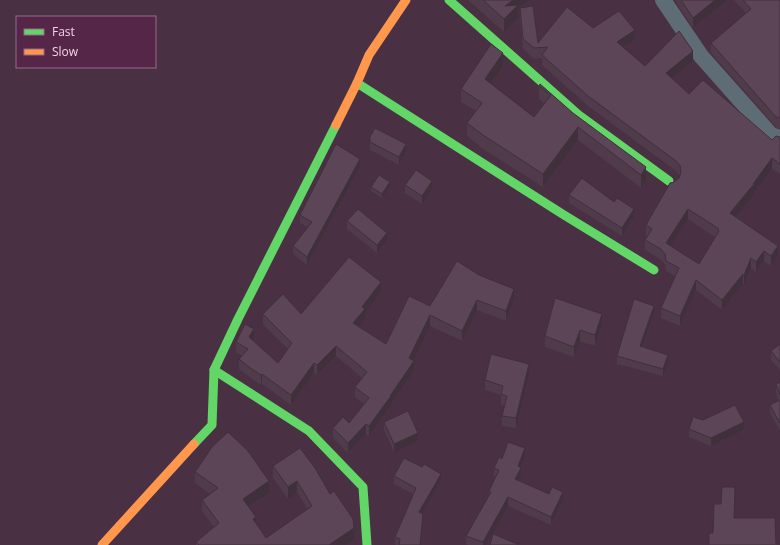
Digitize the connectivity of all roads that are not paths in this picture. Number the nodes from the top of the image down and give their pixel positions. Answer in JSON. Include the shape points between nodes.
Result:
{"nodes":[{"id":1,"x":406,"y":0,"type":"edge"},
{"id":2,"x":449,"y":0,"type":"edge"},
{"id":3,"x":663,"y":0,"type":"edge"},
{"id":4,"x":358,"y":83,"type":"junction"},
{"id":5,"x":780,"y":138,"type":"edge"},
{"id":6,"x":669,"y":181,"type":"dead end"},
{"id":7,"x":654,"y":270,"type":"dead end"},
{"id":8,"x":214,"y":370,"type":"junction"},
{"id":9,"x":102,"y":545,"type":"edge"},
{"id":10,"x":367,"y":545,"type":"edge"}],
"edges":[{"from":1,"to":4,"type":"street","via":[[369,55]]},
{"from":2,"to":6,"type":"street","via":[[580,116]]},
{"from":3,"to":5,"type":"street","via":[[701,56],[771,135]]},
{"from":4,"to":7,"type":"street"},
{"from":4,"to":8,"type":"street"},
{"from":8,"to":9,"type":"street","via":[[212,425]]},
{"from":8,"to":10,"type":"street","via":[[309,431],[363,487]]}]}
